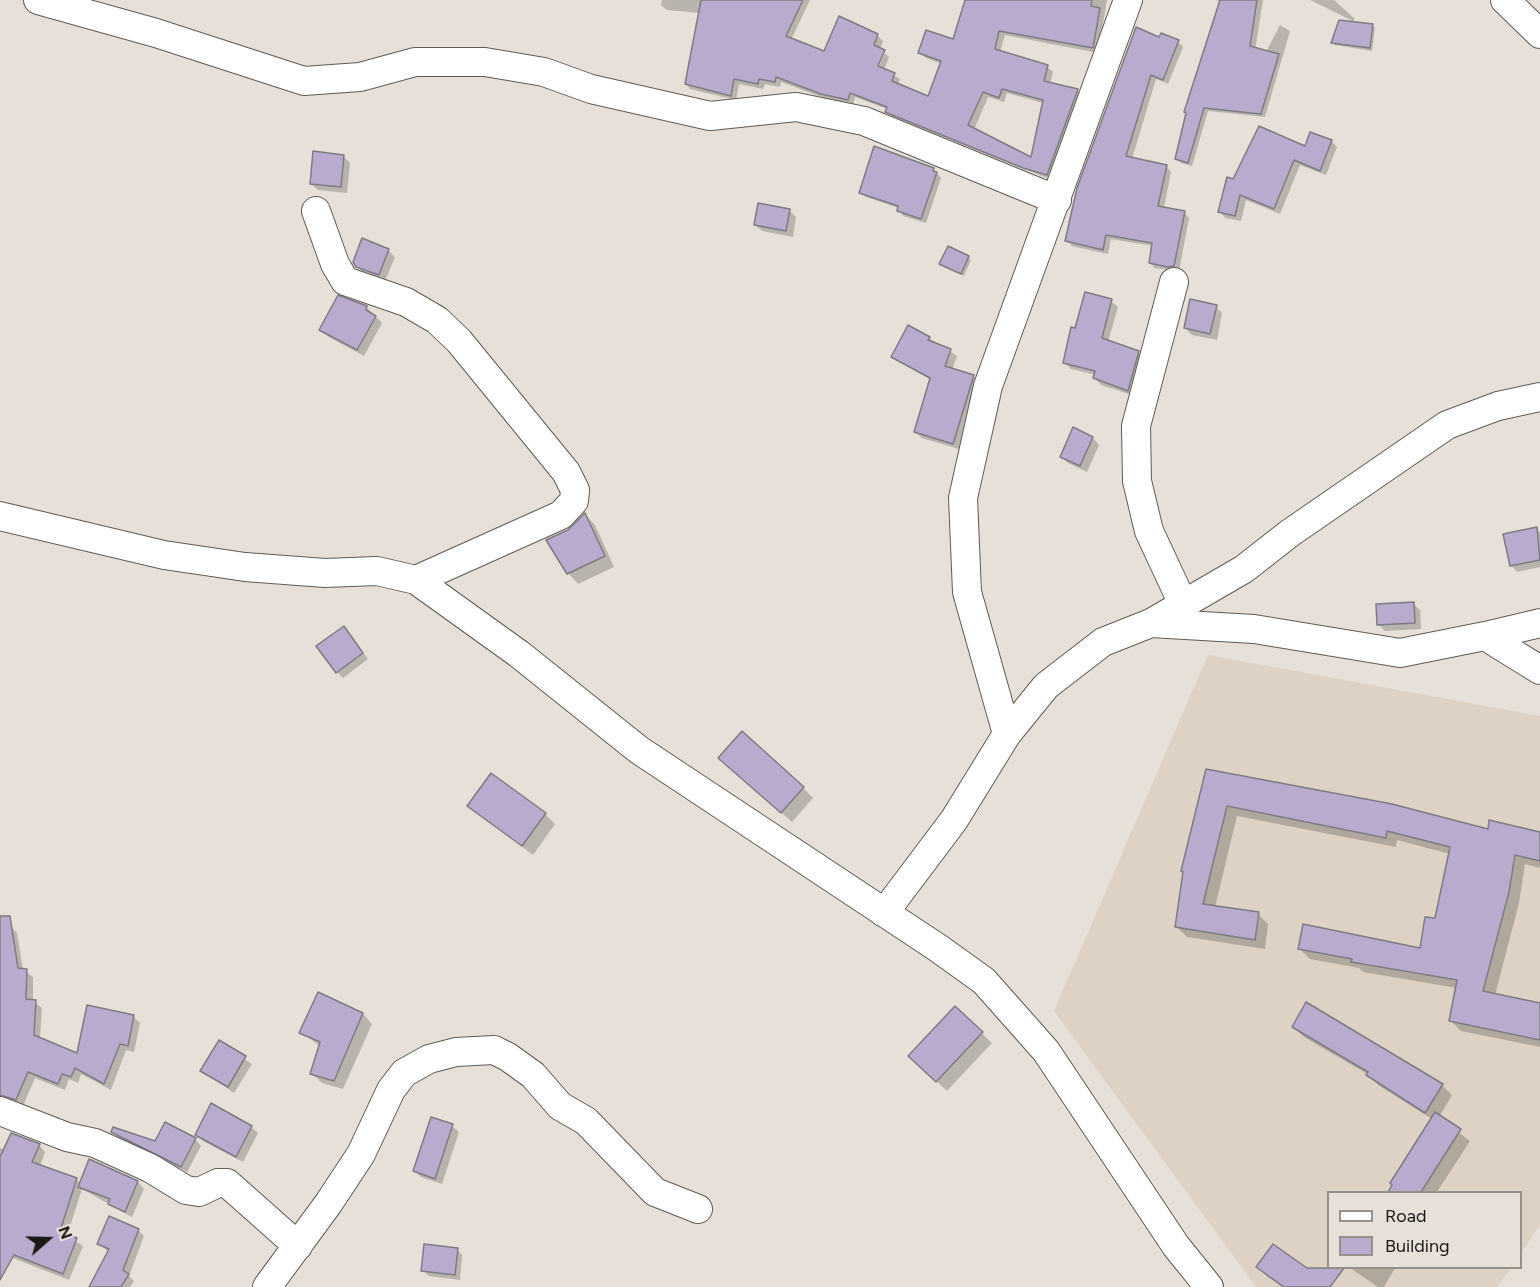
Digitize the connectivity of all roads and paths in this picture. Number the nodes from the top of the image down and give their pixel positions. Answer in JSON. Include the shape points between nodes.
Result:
{"nodes":[{"id":1,"x":38,"y":0,"type":"edge"},
{"id":2,"x":1128,"y":0,"type":"edge"},
{"id":3,"x":1505,"y":0,"type":"edge"},
{"id":4,"x":1540,"y":34,"type":"edge"},
{"id":5,"x":1057,"y":200,"type":"junction"},
{"id":6,"x":316,"y":212,"type":"dead end"},
{"id":7,"x":1174,"y":282,"type":"dead end"},
{"id":8,"x":1540,"y":397,"type":"edge"},
{"id":9,"x":0,"y":516,"type":"edge"},
{"id":10,"x":416,"y":580,"type":"junction"},
{"id":11,"x":1184,"y":604,"type":"junction"},
{"id":12,"x":1151,"y":623,"type":"junction"},
{"id":13,"x":1540,"y":623,"type":"edge"},
{"id":14,"x":1485,"y":636,"type":"junction"},
{"id":15,"x":1540,"y":670,"type":"edge"},
{"id":16,"x":1007,"y":734,"type":"junction"},
{"id":17,"x":884,"y":913,"type":"junction"},
{"id":18,"x":0,"y":1111,"type":"edge"},
{"id":19,"x":698,"y":1209,"type":"dead end"},
{"id":20,"x":298,"y":1246,"type":"junction"},
{"id":21,"x":267,"y":1287,"type":"edge"},
{"id":22,"x":1209,"y":1287,"type":"edge"}],
"edges":[{"from":1,"to":5,"type":"street","via":[[304,81],[360,76],[415,62],[485,62],[544,72],[591,90],[710,116],[796,107],[864,121]]},
{"from":2,"to":5,"type":"street"},
{"from":3,"to":4,"type":"street"},
{"from":5,"to":16,"type":"street","via":[[988,386],[963,498],[967,592]]},
{"from":6,"to":10,"type":"street","via":[[345,281],[406,303],[437,320],[459,341],[566,472],[575,490],[574,501],[561,515]]},
{"from":7,"to":11,"type":"street","via":[[1136,426],[1137,481],[1149,531]]},
{"from":8,"to":11,"type":"street","via":[[1498,406],[1447,425],[1244,569]]},
{"from":9,"to":10,"type":"street","via":[[164,555],[245,567],[377,571]]},
{"from":10,"to":17,"type":"street","via":[[519,654],[639,750]]},
{"from":11,"to":12,"type":"street"},
{"from":12,"to":14,"type":"street","via":[[1254,629],[1400,654]]},
{"from":12,"to":16,"type":"street","via":[[1103,642],[1046,686]]},
{"from":13,"to":14,"type":"street"},
{"from":14,"to":15,"type":"street"},
{"from":16,"to":17,"type":"street","via":[[954,820]]},
{"from":17,"to":22,"type":"street","via":[[984,981],[1046,1051],[1176,1246]]},
{"from":18,"to":20,"type":"street","via":[[67,1137],[95,1143],[150,1168],[186,1190],[199,1192],[227,1183]]},
{"from":19,"to":20,"type":"street","via":[[655,1192],[586,1121],[560,1106],[533,1075],[508,1057],[494,1050],[456,1052],[429,1059],[404,1073],[391,1090],[361,1154]]},
{"from":20,"to":21,"type":"street"}]}
